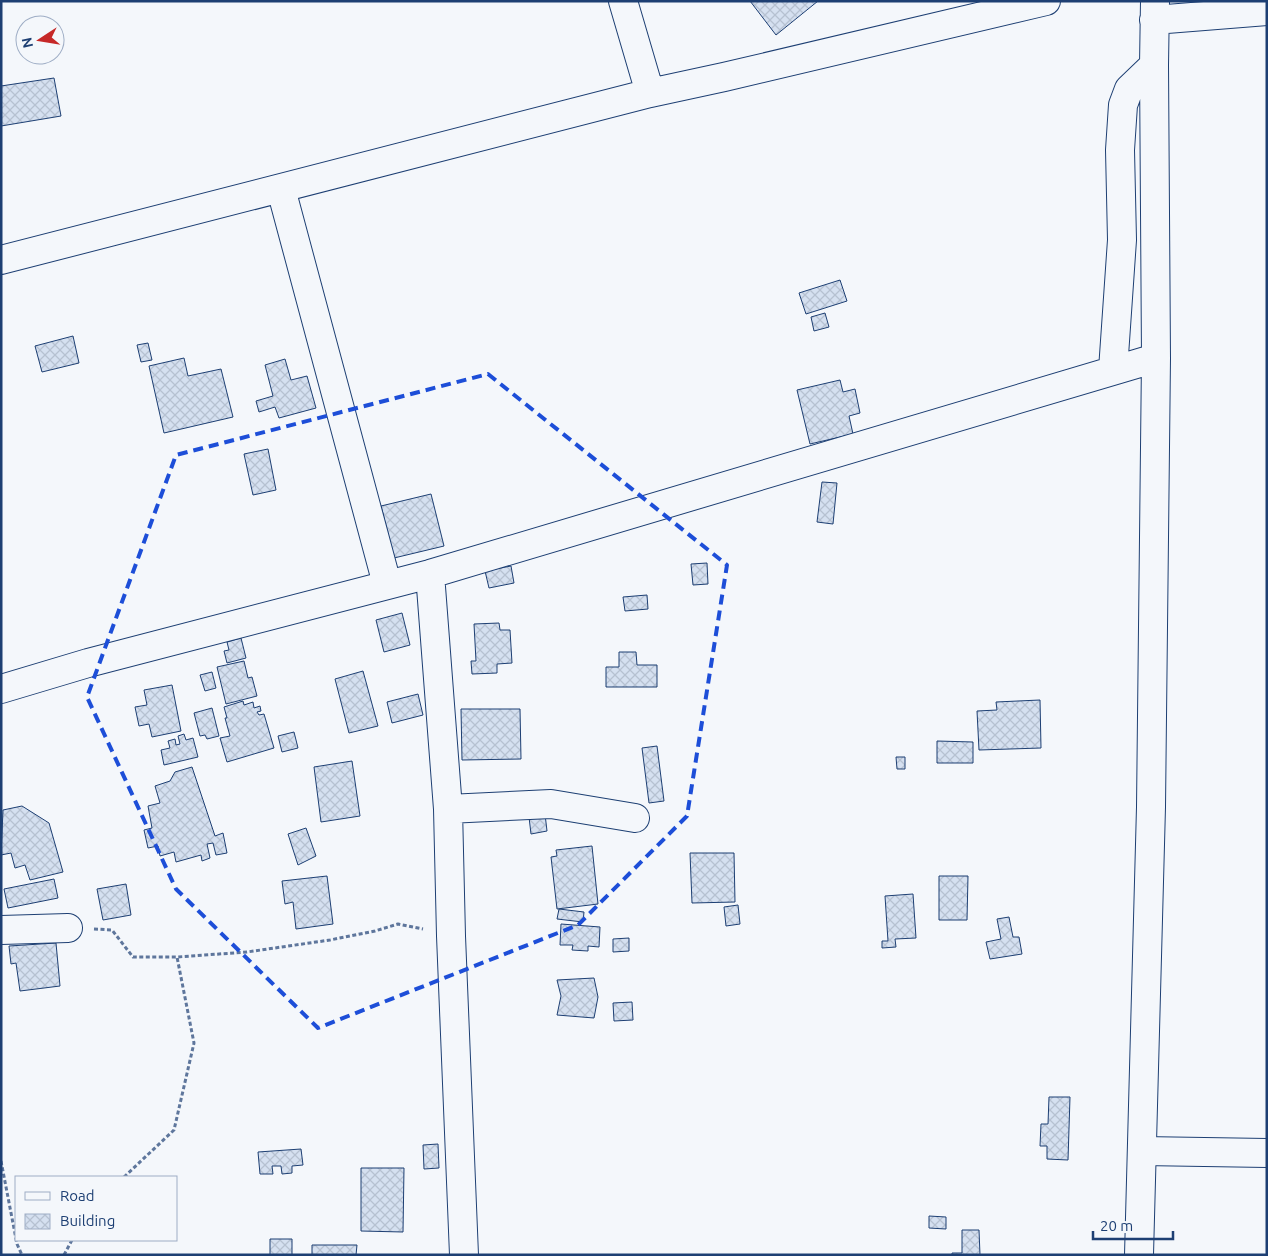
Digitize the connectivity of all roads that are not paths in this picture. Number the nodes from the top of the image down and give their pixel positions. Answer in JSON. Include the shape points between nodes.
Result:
{"nodes":[{"id":1,"x":623,"y":1,"type":"edge"},
{"id":2,"x":1046,"y":1,"type":"edge"},
{"id":3,"x":1154,"y":11,"type":"edge"},
{"id":4,"x":1267,"y":11,"type":"edge"},
{"id":5,"x":1154,"y":65,"type":"junction"},
{"id":6,"x":650,"y":93,"type":"junction"},
{"id":7,"x":281,"y":189,"type":"junction"},
{"id":8,"x":1,"y":260,"type":"edge"},
{"id":9,"x":1156,"y":358,"type":"junction"},
{"id":10,"x":1113,"y":370,"type":"junction"},
{"id":11,"x":430,"y":574,"type":"junction"},
{"id":12,"x":388,"y":584,"type":"junction"},
{"id":13,"x":1,"y":689,"type":"edge"},
{"id":14,"x":448,"y":809,"type":"junction"},
{"id":15,"x":635,"y":818,"type":"dead end"},
{"id":16,"x":68,"y":928,"type":"road end"},
{"id":17,"x":1,"y":930,"type":"edge"},
{"id":18,"x":1142,"y":1151,"type":"junction"},
{"id":19,"x":1267,"y":1152,"type":"edge"},
{"id":20,"x":464,"y":1255,"type":"edge"},
{"id":21,"x":1139,"y":1255,"type":"edge"}],
"edges":[{"from":1,"to":6,"type":"street"},
{"from":2,"to":6,"type":"street"},
{"from":3,"to":4,"type":"street"},
{"from":3,"to":5,"type":"street"},
{"from":5,"to":9,"type":"street"},
{"from":5,"to":10,"type":"street","via":[[1129,90],[1123,105],[1120,150],[1122,240]]},
{"from":6,"to":7,"type":"street"},
{"from":7,"to":8,"type":"street"},
{"from":7,"to":12,"type":"street"},
{"from":9,"to":10,"type":"street"},
{"from":9,"to":18,"type":"street"},
{"from":10,"to":11,"type":"street"},
{"from":11,"to":12,"type":"street"},
{"from":11,"to":14,"type":"street"},
{"from":12,"to":13,"type":"street"},
{"from":14,"to":15,"type":"street","via":[[551,804]]},
{"from":14,"to":20,"type":"street"},
{"from":16,"to":17,"type":"street"},
{"from":18,"to":19,"type":"street"},
{"from":18,"to":21,"type":"street"}]}
